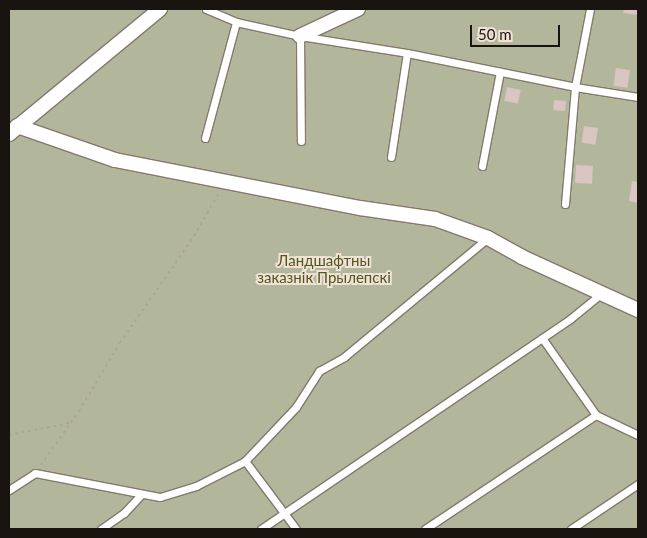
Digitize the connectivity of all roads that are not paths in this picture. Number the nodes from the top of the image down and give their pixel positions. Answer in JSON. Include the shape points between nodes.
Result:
{"nodes":[{"id":1,"x":160,"y":9,"type":"edge"},
{"id":2,"x":206,"y":9,"type":"edge"},
{"id":3,"x":358,"y":9,"type":"edge"},
{"id":4,"x":590,"y":9,"type":"edge"},
{"id":5,"x":236,"y":22,"type":"junction"},
{"id":6,"x":300,"y":36,"type":"junction"},
{"id":7,"x":407,"y":53,"type":"junction"},
{"id":8,"x":500,"y":72,"type":"junction"},
{"id":9,"x":576,"y":87,"type":"junction"},
{"id":10,"x":638,"y":97,"type":"edge"},
{"id":11,"x":13,"y":130,"type":"edge"},
{"id":12,"x":205,"y":138,"type":"dead end"},
{"id":13,"x":301,"y":141,"type":"dead end"},
{"id":14,"x":391,"y":157,"type":"dead end"},
{"id":15,"x":482,"y":166,"type":"dead end"},
{"id":16,"x":565,"y":204,"type":"dead end"},
{"id":17,"x":488,"y":238,"type":"junction"},
{"id":18,"x":602,"y":292,"type":"junction"},
{"id":19,"x":638,"y":310,"type":"edge"},
{"id":20,"x":542,"y":338,"type":"junction"},
{"id":21,"x":596,"y":415,"type":"junction"},
{"id":22,"x":638,"y":435,"type":"edge"},
{"id":23,"x":245,"y":461,"type":"junction"},
{"id":24,"x":638,"y":484,"type":"edge"},
{"id":25,"x":9,"y":490,"type":"edge"},
{"id":26,"x":141,"y":495,"type":"junction"},
{"id":27,"x":285,"y":513,"type":"junction"},
{"id":28,"x":101,"y":529,"type":"edge"},
{"id":29,"x":262,"y":529,"type":"edge"},
{"id":30,"x":296,"y":529,"type":"edge"},
{"id":31,"x":426,"y":529,"type":"edge"},
{"id":32,"x":570,"y":529,"type":"edge"}],
"edges":[{"from":1,"to":11,"type":"street"},
{"from":2,"to":5,"type":"lane"},
{"from":3,"to":6,"type":"street"},
{"from":4,"to":9,"type":"lane"},
{"from":5,"to":6,"type":"lane"},
{"from":5,"to":12,"type":"lane"},
{"from":6,"to":7,"type":"lane"},
{"from":6,"to":13,"type":"lane"},
{"from":7,"to":8,"type":"lane"},
{"from":7,"to":14,"type":"lane"},
{"from":8,"to":9,"type":"lane"},
{"from":8,"to":15,"type":"lane"},
{"from":9,"to":10,"type":"lane"},
{"from":9,"to":16,"type":"lane"},
{"from":11,"to":17,"type":"street","via":[[115,160],[360,208],[435,219]]},
{"from":17,"to":18,"type":"street","via":[[522,257]]},
{"from":17,"to":23,"type":"lane","via":[[344,357],[319,371],[296,407]]},
{"from":18,"to":19,"type":"street"},
{"from":18,"to":20,"type":"lane"},
{"from":20,"to":21,"type":"lane"},
{"from":20,"to":27,"type":"lane"},
{"from":21,"to":22,"type":"lane"},
{"from":21,"to":31,"type":"lane"},
{"from":23,"to":26,"type":"lane","via":[[178,492],[160,497]]},
{"from":23,"to":27,"type":"lane"},
{"from":24,"to":32,"type":"lane"},
{"from":25,"to":26,"type":"lane","via":[[35,474]]},
{"from":26,"to":28,"type":"lane","via":[[124,513]]},
{"from":27,"to":29,"type":"lane"},
{"from":27,"to":30,"type":"lane"}]}
